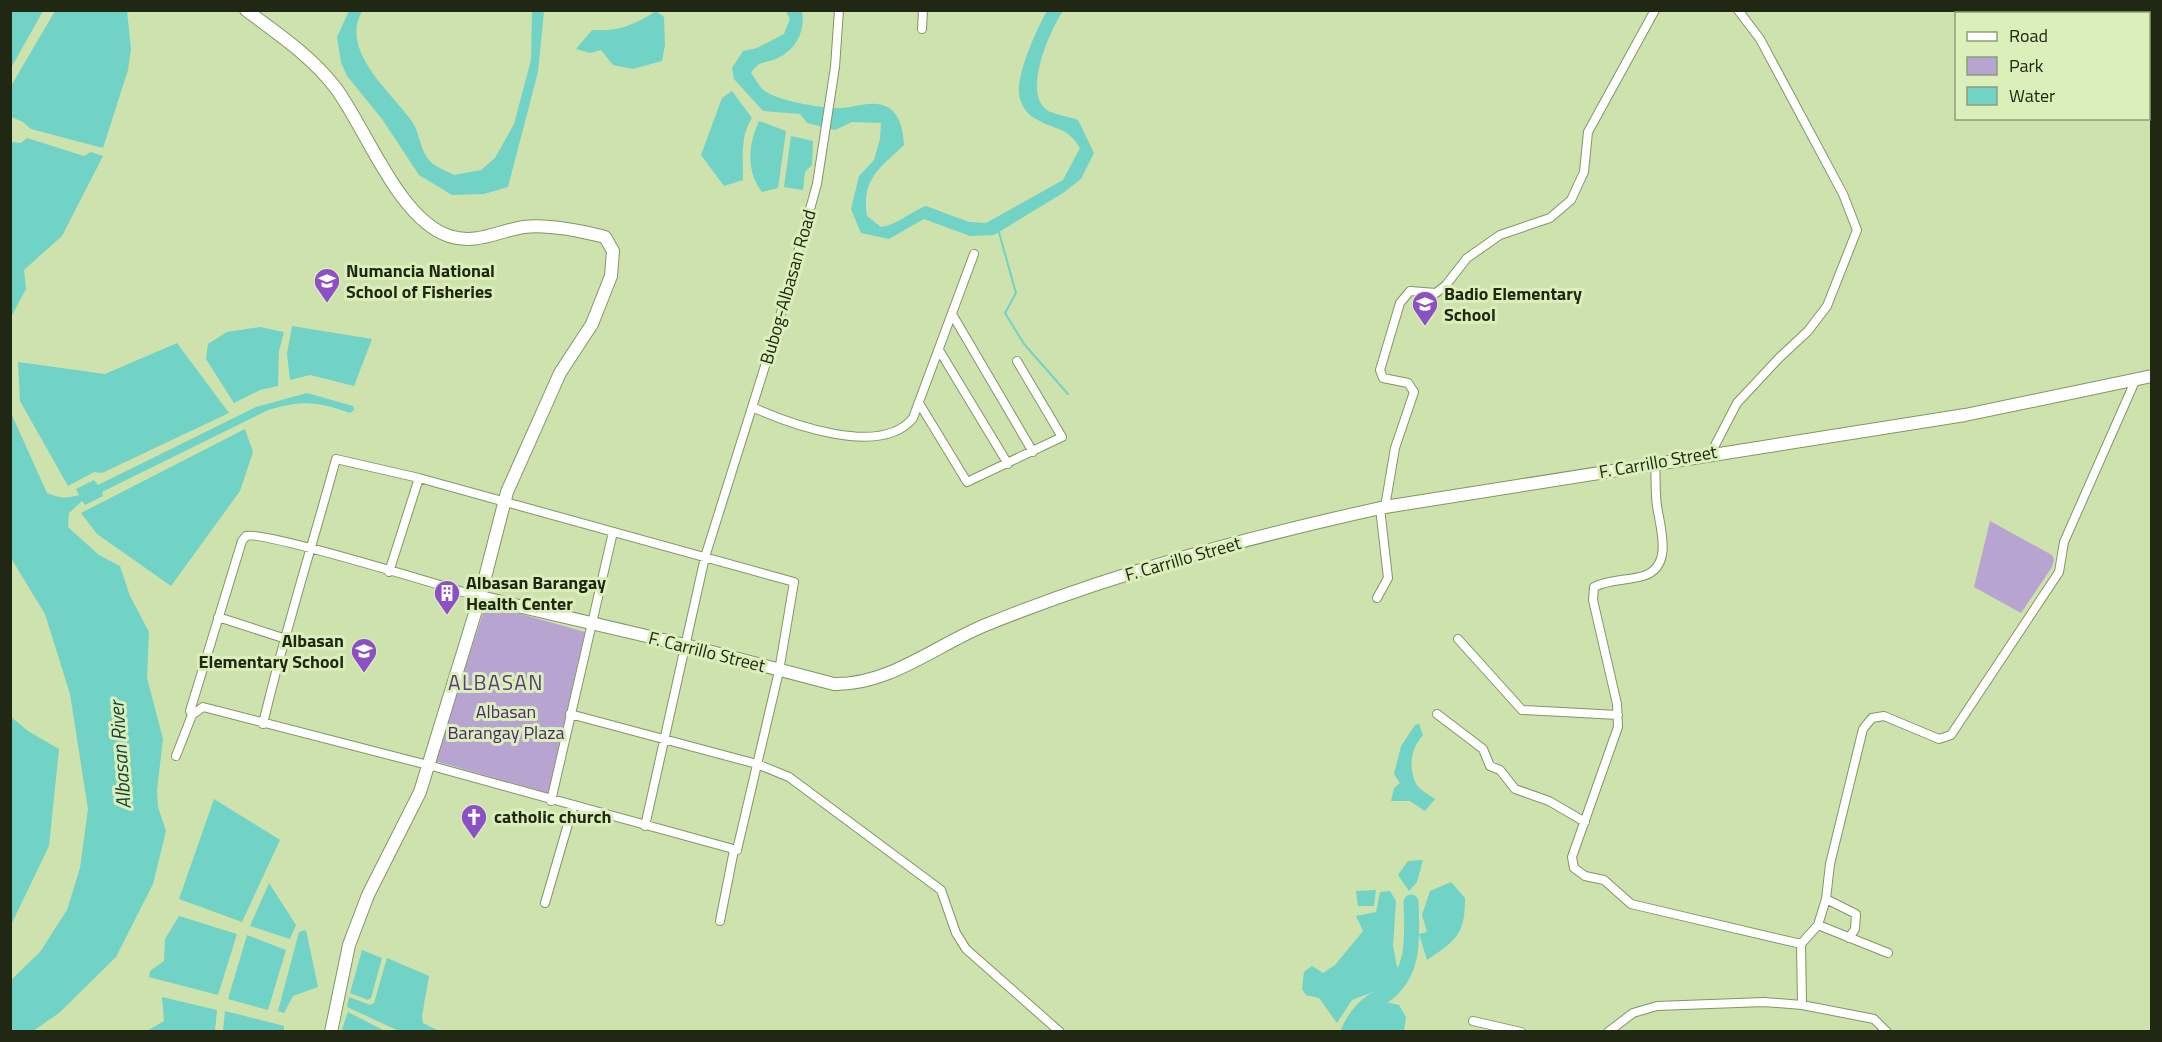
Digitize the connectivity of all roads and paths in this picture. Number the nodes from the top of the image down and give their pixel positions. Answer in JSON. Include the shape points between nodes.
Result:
{"nodes":[{"id":1,"x":246,"y":10,"type":"edge"},
{"id":2,"x":839,"y":10,"type":"edge"},
{"id":3,"x":923,"y":10,"type":"edge"},
{"id":4,"x":1655,"y":10,"type":"edge"},
{"id":5,"x":1738,"y":10,"type":"edge"},
{"id":6,"x":922,"y":29,"type":"dead end"},
{"id":7,"x":974,"y":254,"type":"dead end"},
{"id":8,"x":952,"y":314,"type":"junction"},
{"id":9,"x":939,"y":350,"type":"junction"},
{"id":10,"x":1017,"y":361,"type":"dead end"},
{"id":11,"x":2151,"y":376,"type":"edge"},
{"id":12,"x":2136,"y":379,"type":"junction"},
{"id":13,"x":919,"y":403,"type":"junction"},
{"id":14,"x":752,"y":407,"type":"junction"},
{"id":15,"x":1033,"y":452,"type":"junction"},
{"id":16,"x":1711,"y":453,"type":"junction"},
{"id":17,"x":1008,"y":464,"type":"junction"},
{"id":18,"x":1655,"y":464,"type":"junction"},
{"id":19,"x":419,"y":478,"type":"junction"},
{"id":20,"x":504,"y":503,"type":"junction"},
{"id":21,"x":1382,"y":508,"type":"junction"},
{"id":22,"x":613,"y":532,"type":"junction"},
{"id":23,"x":312,"y":549,"type":"junction"},
{"id":24,"x":705,"y":556,"type":"junction"},
{"id":25,"x":389,"y":572,"type":"junction"},
{"id":26,"x":480,"y":597,"type":"junction"},
{"id":27,"x":1377,"y":598,"type":"dead end"},
{"id":28,"x":218,"y":617,"type":"junction"},
{"id":29,"x":592,"y":625,"type":"junction"},
{"id":30,"x":283,"y":638,"type":"junction"},
{"id":31,"x":1458,"y":639,"type":"dead end"},
{"id":32,"x":685,"y":645,"type":"junction"},
{"id":33,"x":779,"y":670,"type":"junction"},
{"id":34,"x":570,"y":714,"type":"junction"},
{"id":35,"x":1437,"y":714,"type":"dead end"},
{"id":36,"x":192,"y":715,"type":"junction"},
{"id":37,"x":1618,"y":715,"type":"junction"},
{"id":38,"x":263,"y":724,"type":"junction"},
{"id":39,"x":664,"y":739,"type":"junction"},
{"id":40,"x":176,"y":756,"type":"dead end"},
{"id":41,"x":757,"y":764,"type":"junction"},
{"id":42,"x":428,"y":765,"type":"junction"},
{"id":43,"x":551,"y":801,"type":"junction"},
{"id":44,"x":573,"y":807,"type":"junction"},
{"id":45,"x":1586,"y":822,"type":"junction"},
{"id":46,"x":645,"y":826,"type":"junction"},
{"id":47,"x":734,"y":850,"type":"junction"},
{"id":48,"x":1826,"y":899,"type":"junction"},
{"id":49,"x":544,"y":903,"type":"dead end"},
{"id":50,"x":720,"y":921,"type":"dead end"},
{"id":51,"x":1818,"y":925,"type":"junction"},
{"id":52,"x":1849,"y":938,"type":"junction"},
{"id":53,"x":1802,"y":944,"type":"junction"},
{"id":54,"x":1888,"y":953,"type":"dead end"},
{"id":55,"x":1802,"y":1005,"type":"junction"},
{"id":56,"x":1473,"y":1021,"type":"dead end"},
{"id":57,"x":331,"y":1032,"type":"edge"},
{"id":58,"x":1060,"y":1032,"type":"edge"},
{"id":59,"x":1521,"y":1032,"type":"edge"},
{"id":60,"x":1608,"y":1032,"type":"edge"},
{"id":61,"x":1887,"y":1032,"type":"edge"}],
"edges":[{"from":1,"to":20,"type":"street","via":[[308,56],[336,88],[401,194],[435,231],[466,240],[525,227],[550,228],[605,237],[610,243],[614,265],[606,292],[592,324],[560,373]]},
{"from":2,"to":14,"type":"street","name":"Bubog-Albasan Road","via":[[817,184]]},
{"from":3,"to":6,"type":"street"},
{"from":4,"to":21,"type":"street","via":[[1588,132],[1584,172],[1571,200],[1550,218],[1500,235],[1467,258],[1436,293],[1410,291],[1400,303],[1380,370],[1383,378],[1408,383],[1414,392],[1395,448]]},
{"from":5,"to":16,"type":"street","via":[[1760,39],[1843,194],[1857,230],[1827,306],[1808,331],[1737,403]]},
{"from":7,"to":8,"type":"street"},
{"from":8,"to":9,"type":"street"},
{"from":8,"to":15,"type":"street"},
{"from":9,"to":13,"type":"street"},
{"from":9,"to":17,"type":"street"},
{"from":10,"to":15,"type":"street","via":[[1062,437]]},
{"from":11,"to":12,"type":"street","name":"F. Carrillo Street"},
{"from":12,"to":16,"type":"street","name":"F. Carrillo Street","via":[[1965,415]]},
{"from":12,"to":48,"type":"street","via":[[2064,542],[2059,572],[1951,735],[1939,739],[1884,716],[1872,718],[1863,729],[1830,864]]},
{"from":13,"to":14,"type":"street","via":[[905,426],[884,435],[866,436],[809,429]]},
{"from":13,"to":17,"type":"street","via":[[967,482]]},
{"from":14,"to":24,"type":"street","name":"Bubog-Albasan Road"},
{"from":15,"to":17,"type":"street"},
{"from":16,"to":18,"type":"street","name":"F. Carrillo Street"},
{"from":18,"to":21,"type":"street","name":"F. Carrillo Street"},
{"from":18,"to":37,"type":"street","via":[[1664,548],[1659,565],[1645,576],[1593,586]]},
{"from":19,"to":20,"type":"street"},
{"from":19,"to":23,"type":"street","via":[[336,459]]},
{"from":19,"to":25,"type":"street"},
{"from":20,"to":22,"type":"street"},
{"from":20,"to":26,"type":"street"},
{"from":21,"to":27,"type":"street","via":[[1388,578]]},
{"from":21,"to":33,"type":"street","name":"F. Carrillo Street","via":[[1125,575],[987,624],[878,678],[834,684]]},
{"from":22,"to":24,"type":"street"},
{"from":22,"to":29,"type":"street"},
{"from":23,"to":25,"type":"street","name":"F. Carrillo Street"},
{"from":23,"to":28,"type":"street","name":"F. Carrillo Street","via":[[251,534],[242,541]]},
{"from":23,"to":30,"type":"street"},
{"from":24,"to":32,"type":"street","name":"Bubog-Albasan Road"},
{"from":24,"to":33,"type":"street","via":[[794,582]]},
{"from":25,"to":26,"type":"street","name":"F. Carrillo Street"},
{"from":26,"to":29,"type":"street","name":"F. Carrillo Street"},
{"from":26,"to":42,"type":"street"},
{"from":28,"to":30,"type":"street"},
{"from":28,"to":36,"type":"street","via":[[191,704]]},
{"from":29,"to":32,"type":"street","name":"F. Carrillo Street"},
{"from":29,"to":34,"type":"street"},
{"from":30,"to":38,"type":"street"},
{"from":31,"to":37,"type":"street","via":[[1522,710]]},
{"from":32,"to":33,"type":"street","name":"F. Carrillo Street"},
{"from":32,"to":39,"type":"street","name":"Bubog-Albasan Road"},
{"from":33,"to":41,"type":"street"},
{"from":34,"to":39,"type":"street"},
{"from":34,"to":43,"type":"street"},
{"from":35,"to":45,"type":"street","via":[[1483,749],[1490,766],[1500,770],[1515,789],[1549,801]]},
{"from":36,"to":38,"type":"street","via":[[203,707]]},
{"from":36,"to":40,"type":"street"},
{"from":37,"to":45,"type":"street","via":[[1618,727]]},
{"from":38,"to":42,"type":"street"},
{"from":39,"to":41,"type":"street"},
{"from":39,"to":46,"type":"street","name":"Bubog-Albasan Road"},
{"from":41,"to":47,"type":"street","via":[[739,845]]},
{"from":41,"to":58,"type":"street","via":[[802,785],[941,890],[966,949]]},
{"from":42,"to":43,"type":"street"},
{"from":42,"to":57,"type":"street","via":[[420,792],[368,895],[349,945]]},
{"from":43,"to":44,"type":"street"},
{"from":44,"to":46,"type":"street"},
{"from":44,"to":49,"type":"street"},
{"from":45,"to":53,"type":"street","via":[[1572,857],[1574,868],[1585,876],[1604,880],[1631,904]]},
{"from":46,"to":47,"type":"street"},
{"from":47,"to":50,"type":"street"},
{"from":48,"to":51,"type":"street"},
{"from":48,"to":52,"type":"street","via":[[1856,914],[1855,929]]},
{"from":51,"to":52,"type":"street"},
{"from":51,"to":53,"type":"street"},
{"from":52,"to":54,"type":"street"},
{"from":53,"to":55,"type":"street"},
{"from":55,"to":60,"type":"street","via":[[1764,1002],[1657,1006],[1633,1013]]},
{"from":55,"to":61,"type":"street","via":[[1874,1019]]},
{"from":56,"to":59,"type":"street"}]}
